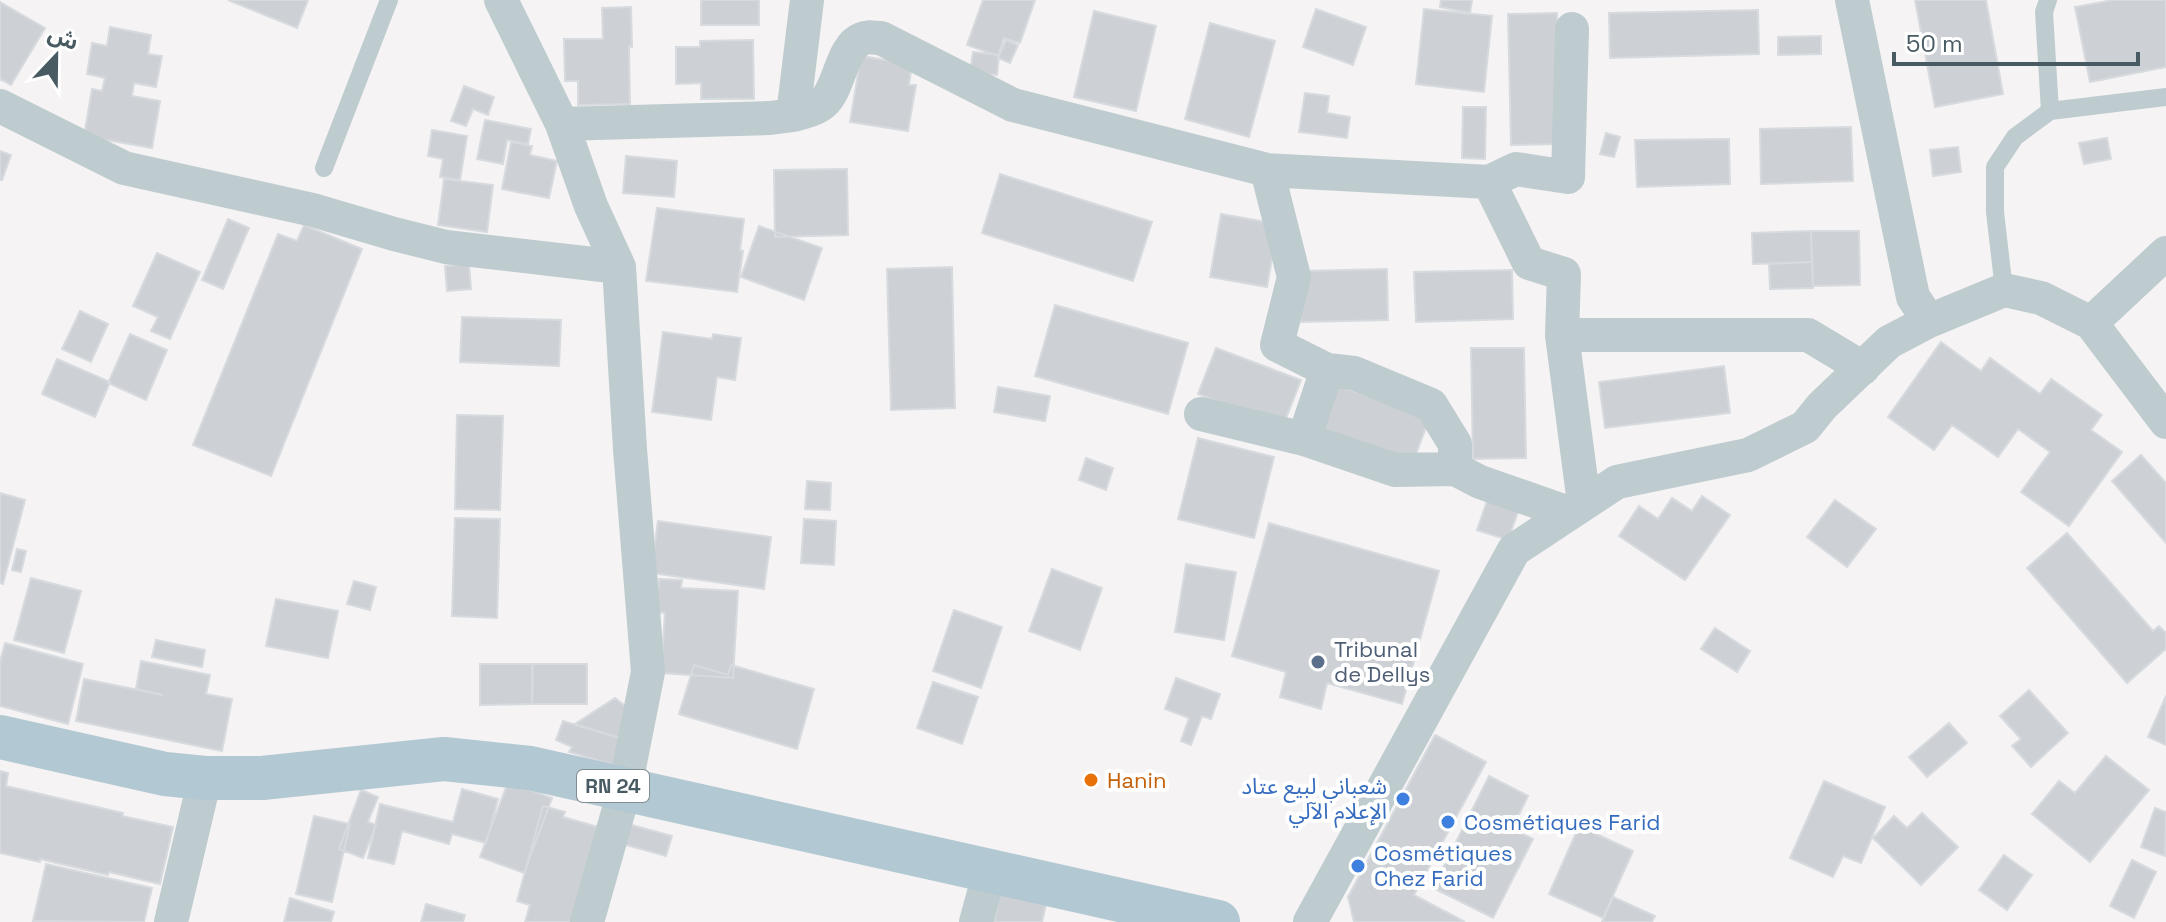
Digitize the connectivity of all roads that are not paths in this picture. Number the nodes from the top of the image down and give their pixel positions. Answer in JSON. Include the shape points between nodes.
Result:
{"nodes":[{"id":1,"x":389,"y":0,"type":"edge"},
{"id":2,"x":501,"y":0,"type":"edge"},
{"id":3,"x":807,"y":0,"type":"edge"},
{"id":4,"x":1852,"y":0,"type":"edge"},
{"id":5,"x":2048,"y":0,"type":"edge"},
{"id":6,"x":1572,"y":29,"type":"dead end"},
{"id":7,"x":2166,"y":97,"type":"edge"},
{"id":8,"x":0,"y":106,"type":"edge"},
{"id":9,"x":2050,"y":111,"type":"junction"},
{"id":10,"x":793,"y":115,"type":"junction"},
{"id":11,"x":562,"y":124,"type":"junction"},
{"id":12,"x":324,"y":168,"type":"dead end"},
{"id":13,"x":1267,"y":170,"type":"junction"},
{"id":14,"x":1489,"y":182,"type":"junction"},
{"id":15,"x":2166,"y":253,"type":"edge"},
{"id":16,"x":619,"y":267,"type":"junction"},
{"id":17,"x":2004,"y":290,"type":"junction"},
{"id":18,"x":1929,"y":321,"type":"junction"},
{"id":19,"x":2091,"y":323,"type":"junction"},
{"id":20,"x":1562,"y":335,"type":"junction"},
{"id":21,"x":1863,"y":368,"type":"junction"},
{"id":22,"x":1327,"y":370,"type":"junction"},
{"id":23,"x":1201,"y":414,"type":"dead end"},
{"id":24,"x":2166,"y":422,"type":"edge"},
{"id":25,"x":1304,"y":439,"type":"junction"},
{"id":26,"x":1455,"y":469,"type":"junction"},
{"id":27,"x":1577,"y":508,"type":"junction"},
{"id":28,"x":0,"y":737,"type":"edge"},
{"id":29,"x":205,"y":778,"type":"junction"},
{"id":30,"x":625,"y":788,"type":"junction"},
{"id":31,"x":990,"y":871,"type":"junction"},
{"id":32,"x":171,"y":922,"type":"edge"},
{"id":33,"x":587,"y":922,"type":"edge"},
{"id":34,"x":976,"y":922,"type":"edge"},
{"id":35,"x":1218,"y":922,"type":"edge"},
{"id":36,"x":1310,"y":922,"type":"edge"}],
"edges":[{"from":1,"to":12,"type":"lane"},
{"from":2,"to":11,"type":"street"},
{"from":3,"to":10,"type":"street"},
{"from":4,"to":18,"type":"street","via":[[1913,297]]},
{"from":5,"to":9,"type":"lane","via":[[2044,12]]},
{"from":6,"to":14,"type":"street","via":[[1568,177],[1516,169]]},
{"from":7,"to":9,"type":"lane"},
{"from":8,"to":16,"type":"street","via":[[124,168],[313,210],[446,247]]},
{"from":9,"to":17,"type":"lane","via":[[2015,137],[1995,167]]},
{"from":10,"to":11,"type":"street"},
{"from":10,"to":13,"type":"street","via":[[825,101],[851,46],[864,37],[881,38],[1013,105]]},
{"from":11,"to":16,"type":"street"},
{"from":13,"to":14,"type":"street"},
{"from":13,"to":22,"type":"street","via":[[1294,277],[1277,345]]},
{"from":14,"to":20,"type":"street","via":[[1529,263],[1564,274]]},
{"from":15,"to":19,"type":"street"},
{"from":16,"to":30,"type":"street","via":[[648,672]]},
{"from":17,"to":18,"type":"street"},
{"from":17,"to":19,"type":"street","via":[[2041,298]]},
{"from":18,"to":21,"type":"street","via":[[1889,342]]},
{"from":19,"to":24,"type":"street"},
{"from":20,"to":21,"type":"street","via":[[1808,335]]},
{"from":20,"to":27,"type":"street"},
{"from":21,"to":27,"type":"street","via":[[1805,427],[1748,455],[1617,482]]},
{"from":22,"to":25,"type":"street"},
{"from":22,"to":26,"type":"street","via":[[1354,373],[1431,405],[1455,444]]},
{"from":23,"to":25,"type":"street"},
{"from":25,"to":26,"type":"street","via":[[1395,470]]},
{"from":26,"to":27,"type":"street","via":[[1480,482]]},
{"from":27,"to":36,"type":"street","via":[[1514,550]]},
{"from":28,"to":29,"type":"main road","number":"RN 24"},
{"from":29,"to":30,"type":"main road","number":"RN 24","via":[[262,778],[444,759],[530,768]]},
{"from":29,"to":32,"type":"street"},
{"from":30,"to":31,"type":"main road","number":"RN 24"},
{"from":30,"to":33,"type":"street"},
{"from":31,"to":34,"type":"street"},
{"from":31,"to":35,"type":"main road","number":"RN 24"}]}
